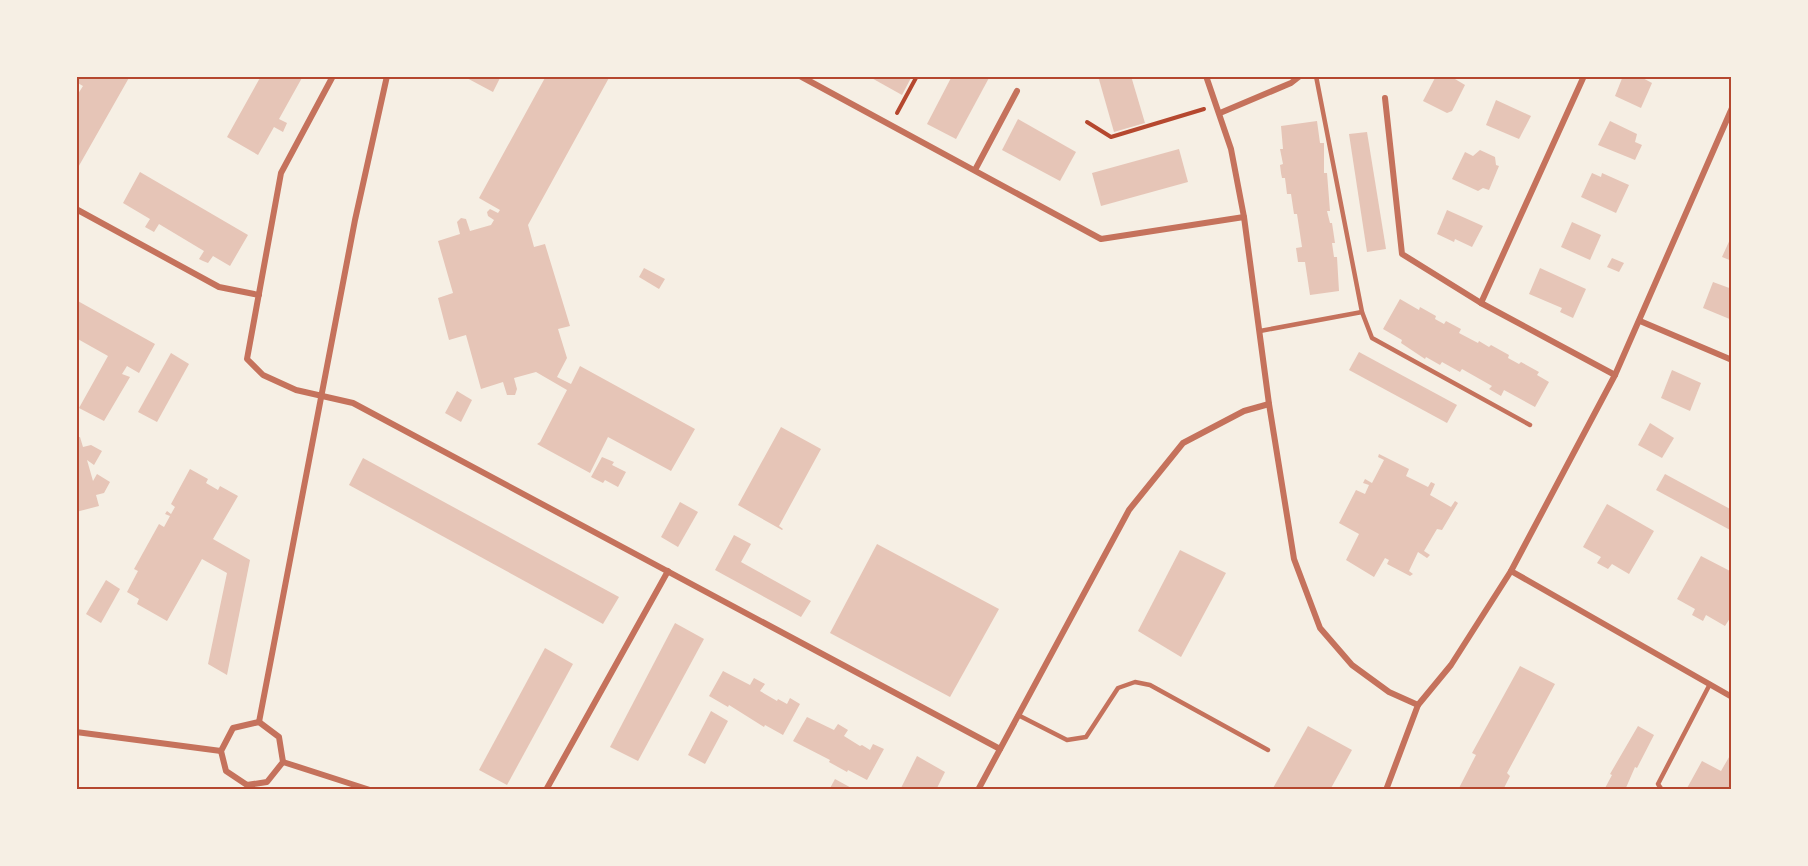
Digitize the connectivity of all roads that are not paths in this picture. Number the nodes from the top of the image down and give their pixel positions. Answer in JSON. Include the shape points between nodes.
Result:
{"nodes":[{"id":1,"x":333,"y":76,"type":"edge"},
{"id":2,"x":387,"y":76,"type":"edge"},
{"id":3,"x":800,"y":76,"type":"edge"},
{"id":4,"x":1206,"y":76,"type":"edge"},
{"id":5,"x":1300,"y":76,"type":"edge"},
{"id":6,"x":1316,"y":76,"type":"edge"},
{"id":7,"x":1584,"y":76,"type":"edge"},
{"id":8,"x":1017,"y":91,"type":"dead end"},
{"id":9,"x":1384,"y":98,"type":"dead end"},
{"id":10,"x":1731,"y":108,"type":"edge"},
{"id":11,"x":1220,"y":113,"type":"junction"},
{"id":12,"x":975,"y":170,"type":"junction"},
{"id":13,"x":76,"y":209,"type":"edge"},
{"id":14,"x":1244,"y":217,"type":"junction"},
{"id":15,"x":259,"y":295,"type":"junction"},
{"id":16,"x":1481,"y":303,"type":"junction"},
{"id":17,"x":1362,"y":312,"type":"junction"},
{"id":18,"x":1640,"y":321,"type":"junction"},
{"id":19,"x":1260,"y":331,"type":"junction"},
{"id":20,"x":1731,"y":360,"type":"edge"},
{"id":21,"x":1615,"y":375,"type":"junction"},
{"id":22,"x":321,"y":395,"type":"junction"},
{"id":23,"x":1269,"y":404,"type":"junction"},
{"id":24,"x":1530,"y":425,"type":"dead end"},
{"id":25,"x":1511,"y":571,"type":"junction"},
{"id":26,"x":668,"y":572,"type":"junction"},
{"id":27,"x":1710,"y":684,"type":"junction"},
{"id":28,"x":1731,"y":697,"type":"edge"},
{"id":29,"x":1418,"y":705,"type":"junction"},
{"id":30,"x":1018,"y":715,"type":"junction"},
{"id":31,"x":259,"y":722,"type":"junction"},
{"id":32,"x":76,"y":732,"type":"edge"},
{"id":33,"x":1000,"y":749,"type":"junction"},
{"id":34,"x":1268,"y":750,"type":"dead end"},
{"id":35,"x":221,"y":751,"type":"junction"},
{"id":36,"x":283,"y":762,"type":"junction"},
{"id":37,"x":246,"y":787,"type":"edge"},
{"id":38,"x":370,"y":789,"type":"edge"},
{"id":39,"x":546,"y":789,"type":"edge"},
{"id":40,"x":978,"y":789,"type":"edge"},
{"id":41,"x":1386,"y":789,"type":"edge"},
{"id":42,"x":1662,"y":789,"type":"edge"}],
"edges":[{"from":1,"to":15,"type":"street","via":[[281,173]]},
{"from":2,"to":22,"type":"street"},
{"from":3,"to":12,"type":"street"},
{"from":4,"to":11,"type":"street"},
{"from":5,"to":11,"type":"street"},
{"from":6,"to":17,"type":"lane"},
{"from":7,"to":16,"type":"street"},
{"from":8,"to":12,"type":"street"},
{"from":9,"to":16,"type":"street","via":[[1402,255]]},
{"from":10,"to":18,"type":"street"},
{"from":11,"to":14,"type":"street"},
{"from":12,"to":14,"type":"street","via":[[1101,239]]},
{"from":13,"to":15,"type":"street","via":[[219,287]]},
{"from":14,"to":19,"type":"street"},
{"from":15,"to":22,"type":"street","via":[[247,359],[262,375],[296,390]]},
{"from":16,"to":21,"type":"street"},
{"from":17,"to":19,"type":"lane"},
{"from":17,"to":24,"type":"lane","via":[[1372,338]]},
{"from":18,"to":20,"type":"street"},
{"from":18,"to":21,"type":"street"},
{"from":19,"to":23,"type":"street"},
{"from":21,"to":25,"type":"street"},
{"from":22,"to":26,"type":"street","via":[[353,403]]},
{"from":22,"to":31,"type":"street"},
{"from":23,"to":29,"type":"street","via":[[1294,559],[1320,628],[1352,665],[1389,692]]},
{"from":23,"to":30,"type":"street","via":[[1244,411],[1183,444],[1129,510]]},
{"from":25,"to":27,"type":"street"},
{"from":25,"to":29,"type":"street","via":[[1451,665]]},
{"from":26,"to":33,"type":"street"},
{"from":26,"to":39,"type":"street"},
{"from":27,"to":28,"type":"street"},
{"from":27,"to":42,"type":"lane","via":[[1658,784]]},
{"from":29,"to":41,"type":"street"},
{"from":30,"to":33,"type":"street"},
{"from":30,"to":34,"type":"lane","via":[[1067,740],[1086,737],[1118,688],[1135,682],[1150,685]]},
{"from":31,"to":35,"type":"street","via":[[234,728]]},
{"from":31,"to":36,"type":"street","via":[[279,737]]},
{"from":32,"to":35,"type":"street"},
{"from":33,"to":40,"type":"street"},
{"from":35,"to":37,"type":"street","via":[[226,771]]},
{"from":36,"to":37,"type":"street","via":[[267,782]]},
{"from":36,"to":38,"type":"street"}]}
